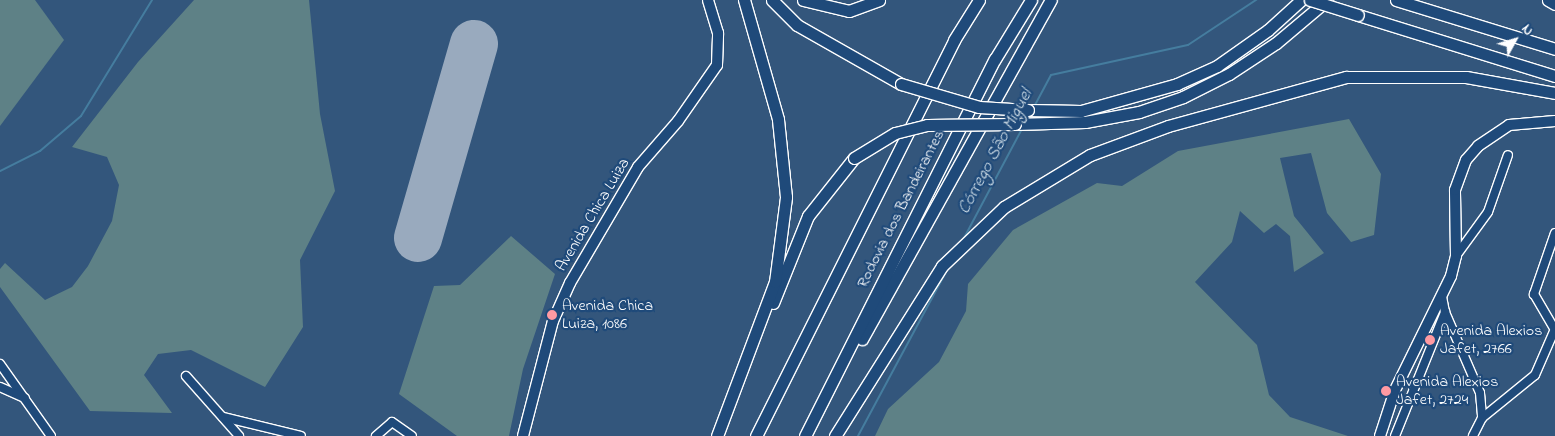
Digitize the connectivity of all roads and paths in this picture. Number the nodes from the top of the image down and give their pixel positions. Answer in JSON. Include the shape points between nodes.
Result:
{"nodes":[{"id":1,"x":708,"y":0,"type":"edge"},
{"id":2,"x":744,"y":0,"type":"edge"},
{"id":3,"x":772,"y":0,"type":"edge"},
{"id":4,"x":803,"y":0,"type":"edge"},
{"id":5,"x":879,"y":0,"type":"edge"},
{"id":6,"x":979,"y":0,"type":"edge"},
{"id":7,"x":1031,"y":0,"type":"edge"},
{"id":8,"x":1051,"y":0,"type":"edge"},
{"id":9,"x":1300,"y":0,"type":"edge"},
{"id":10,"x":1310,"y":0,"type":"edge"},
{"id":11,"x":1327,"y":0,"type":"edge"},
{"id":12,"x":1396,"y":0,"type":"edge"},
{"id":13,"x":1548,"y":0,"type":"edge"},
{"id":14,"x":1555,"y":4,"type":"edge"},
{"id":15,"x":1555,"y":49,"type":"edge"},
{"id":16,"x":1555,"y":76,"type":"edge"},
{"id":17,"x":1555,"y":94,"type":"edge"},
{"id":18,"x":1555,"y":121,"type":"edge"},
{"id":19,"x":1508,"y":155,"type":"dead end"},
{"id":20,"x":1555,"y":233,"type":"edge"},
{"id":21,"x":1456,"y":256,"type":"junction"},
{"id":22,"x":1442,"y":297,"type":"junction"},
{"id":23,"x":1445,"y":312,"type":"junction"},
{"id":24,"x":764,"y":315,"type":"junction"},
{"id":25,"x":1555,"y":329,"type":"edge"},
{"id":26,"x":0,"y":364,"type":"edge"},
{"id":27,"x":186,"y":376,"type":"dead end"},
{"id":28,"x":0,"y":387,"type":"edge"},
{"id":29,"x":27,"y":399,"type":"junction"},
{"id":30,"x":818,"y":410,"type":"junction"},
{"id":31,"x":223,"y":417,"type":"junction"},
{"id":32,"x":1482,"y":418,"type":"junction"},
{"id":33,"x":51,"y":436,"type":"edge"},
{"id":34,"x":239,"y":436,"type":"edge"},
{"id":35,"x":301,"y":436,"type":"edge"},
{"id":36,"x":376,"y":436,"type":"edge"},
{"id":37,"x":412,"y":436,"type":"edge"},
{"id":38,"x":523,"y":436,"type":"edge"},
{"id":39,"x":717,"y":436,"type":"edge"},
{"id":40,"x":756,"y":436,"type":"edge"},
{"id":41,"x":805,"y":436,"type":"edge"},
{"id":42,"x":835,"y":436,"type":"edge"},
{"id":43,"x":1380,"y":436,"type":"edge"},
{"id":44,"x":1395,"y":436,"type":"edge"},
{"id":45,"x":1474,"y":436,"type":"edge"}],
"edges":[{"from":1,"to":38,"type":"main road","name":"Avenida Chica Luiza","via":[[718,33],[717,65],[678,122],[638,167],[570,283],[553,321]]},
{"from":2,"to":24,"type":"highway","via":[[785,157],[782,241]]},
{"from":3,"to":9,"type":"highway","bridge":true,"via":[[814,36],[902,84],[979,107],[1081,111],[1177,84],[1217,66],[1268,30]]},
{"from":4,"to":5,"type":"highway","via":[[849,11]]},
{"from":6,"to":40,"type":"highway","name":"Rodovia dos Bandeirantes","via":[[954,40]]},
{"from":7,"to":30,"type":"highway","name":"Rodovia dos Bandeirantes","via":[[995,59]]},
{"from":8,"to":30,"type":"highway","via":[[1006,75],[922,236]]},
{"from":10,"to":16,"type":"highway","bridge":true},
{"from":11,"to":24,"type":"highway","bridge":true,"via":[[1268,48],[1183,97],[1139,112],[1085,122],[927,124],[895,133],[854,158],[808,216],[777,298]]},
{"from":12,"to":15,"type":"highway"},
{"from":13,"to":14,"type":"highway"},
{"from":17,"to":42,"type":"highway","via":[[1456,76],[1346,78],[1168,126],[1090,155],[1004,207],[942,266]]},
{"from":18,"to":21,"type":"main road","via":[[1509,125],[1478,146],[1466,160],[1455,190]]},
{"from":19,"to":21,"type":"street","via":[[1488,212]]},
{"from":20,"to":25,"type":"street","via":[[1534,294]]},
{"from":21,"to":22,"type":"main road"},
{"from":22,"to":23,"type":"street"},
{"from":22,"to":43,"type":"main road","via":[[1395,390]]},
{"from":23,"to":32,"type":"street","via":[[1480,393]]},
{"from":23,"to":44,"type":"street"},
{"from":24,"to":39,"type":"highway"},
{"from":25,"to":32,"type":"street","via":[[1535,374]]},
{"from":26,"to":29,"type":"street"},
{"from":27,"to":31,"type":"street"},
{"from":28,"to":29,"type":"street"},
{"from":29,"to":33,"type":"street"},
{"from":30,"to":41,"type":"highway","name":"Rodovia dos Bandeirantes"},
{"from":31,"to":34,"type":"street"},
{"from":31,"to":35,"type":"street"},
{"from":32,"to":45,"type":"street"},
{"from":36,"to":37,"type":"street","via":[[385,424],[392,422]]}]}
